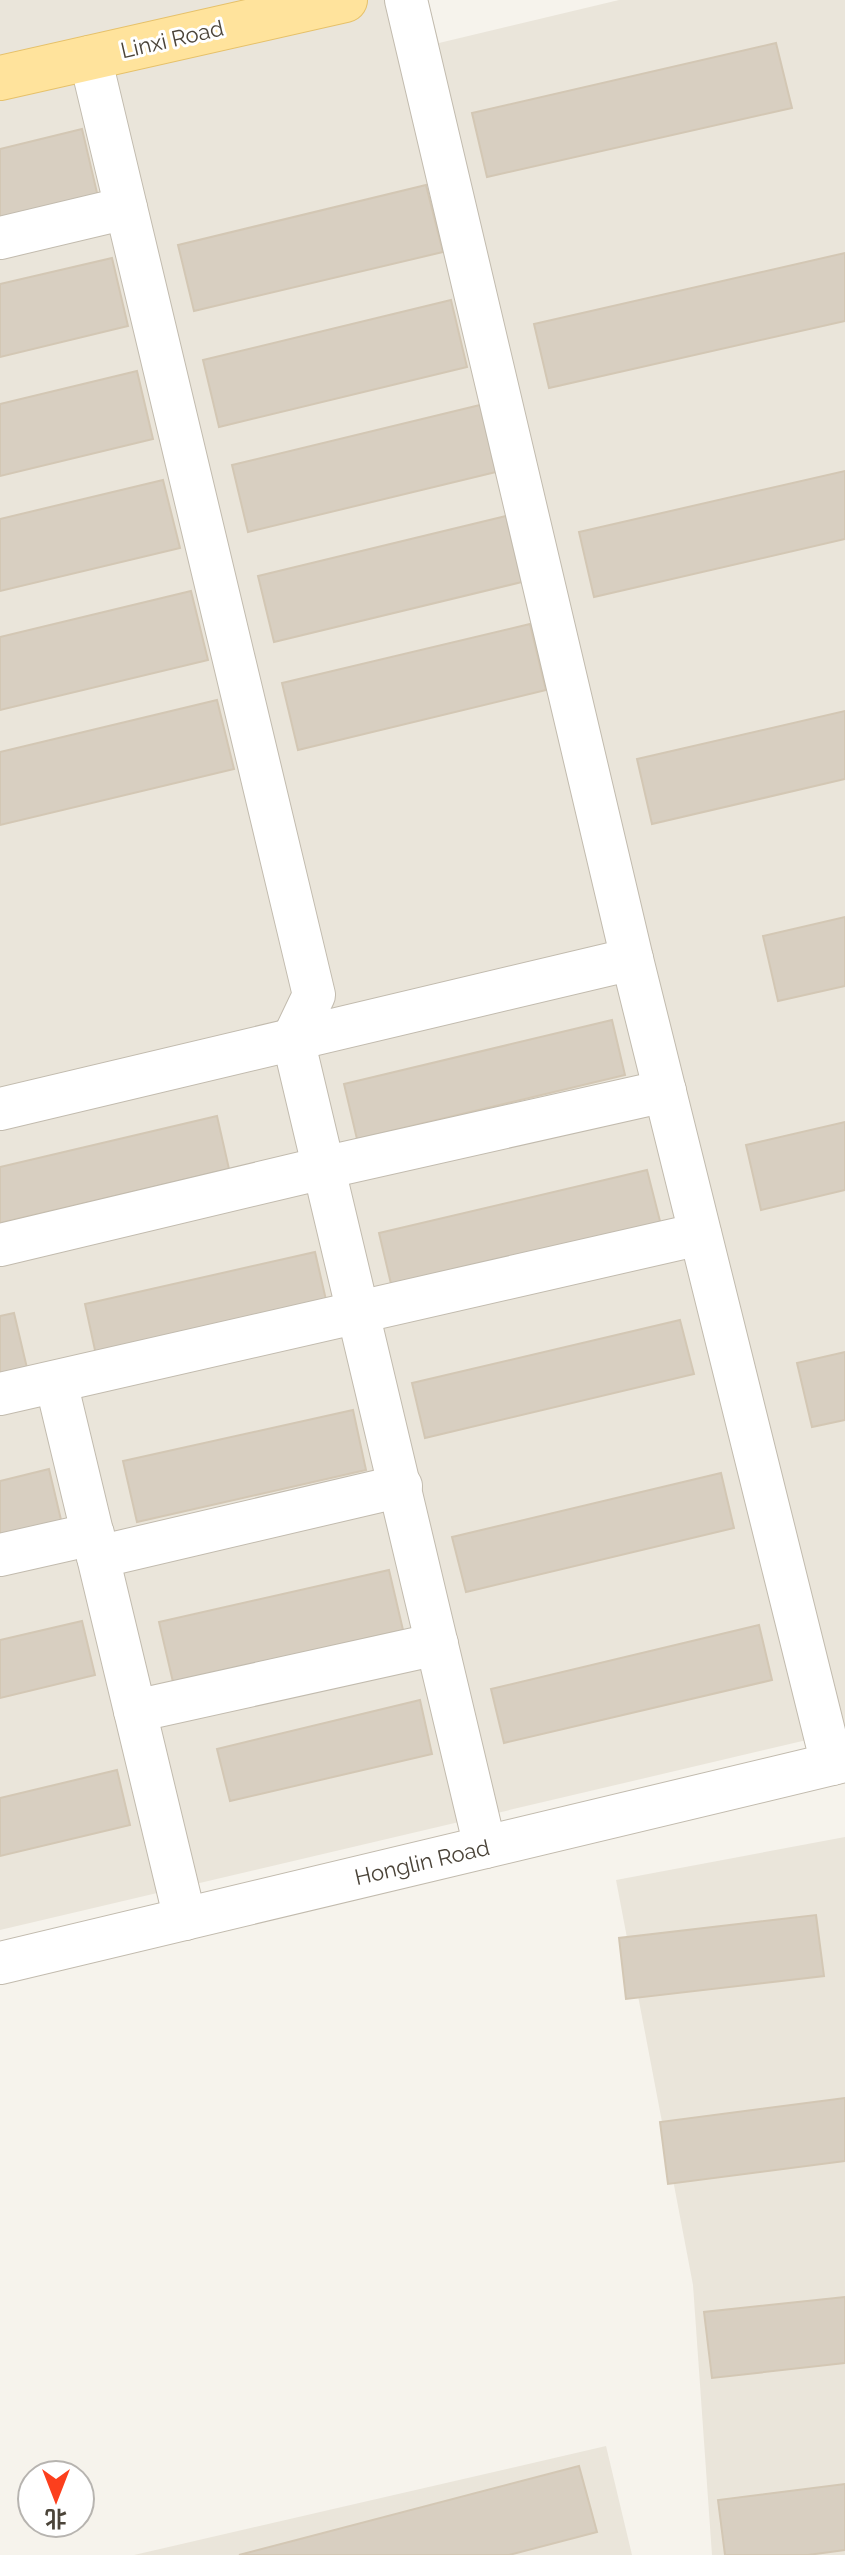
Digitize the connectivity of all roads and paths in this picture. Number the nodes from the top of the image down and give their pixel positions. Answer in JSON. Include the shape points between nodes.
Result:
{"nodes":[{"id":1,"x":345,"y":0,"type":"edge"},
{"id":2,"x":406,"y":0,"type":"edge"},
{"id":3,"x":90,"y":57,"type":"junction"},
{"id":4,"x":0,"y":78,"type":"edge"},
{"id":5,"x":126,"y":208,"type":"junction"},
{"id":6,"x":0,"y":238,"type":"edge"},
{"id":7,"x":632,"y":959,"type":"junction"},
{"id":8,"x":293,"y":1039,"type":"junction"},
{"id":9,"x":665,"y":1091,"type":"junction"},
{"id":10,"x":0,"y":1109,"type":"edge"},
{"id":11,"x":323,"y":1168,"type":"junction"},
{"id":12,"x":700,"y":1234,"type":"junction"},
{"id":13,"x":0,"y":1245,"type":"edge"},
{"id":14,"x":358,"y":1312,"type":"junction"},
{"id":15,"x":56,"y":1382,"type":"junction"},
{"id":16,"x":0,"y":1394,"type":"edge"},
{"id":17,"x":401,"y":1486,"type":"junction"},
{"id":18,"x":96,"y":1546,"type":"junction"},
{"id":19,"x":0,"y":1555,"type":"edge"},
{"id":20,"x":437,"y":1644,"type":"junction"},
{"id":21,"x":135,"y":1711,"type":"junction"},
{"id":22,"x":838,"y":1762,"type":"edge"},
{"id":23,"x":485,"y":1847,"type":"junction"},
{"id":24,"x":185,"y":1919,"type":"junction"},
{"id":25,"x":0,"y":1963,"type":"edge"}],
"edges":[{"from":1,"to":3,"type":"main road","name":"Linxi Road"},
{"from":2,"to":7,"type":"street"},
{"from":3,"to":4,"type":"main road","name":"Linxi Road"},
{"from":3,"to":5,"type":"street"},
{"from":5,"to":6,"type":"street"},
{"from":5,"to":8,"type":"street","via":[[314,995]]},
{"from":7,"to":8,"type":"street"},
{"from":7,"to":9,"type":"street"},
{"from":8,"to":10,"type":"street"},
{"from":8,"to":11,"type":"street"},
{"from":9,"to":11,"type":"street"},
{"from":9,"to":12,"type":"street"},
{"from":11,"to":13,"type":"street"},
{"from":11,"to":14,"type":"street"},
{"from":12,"to":14,"type":"street"},
{"from":12,"to":22,"type":"street"},
{"from":14,"to":15,"type":"street"},
{"from":14,"to":17,"type":"street"},
{"from":15,"to":16,"type":"street"},
{"from":15,"to":18,"type":"street"},
{"from":17,"to":18,"type":"street"},
{"from":17,"to":20,"type":"street"},
{"from":18,"to":19,"type":"street"},
{"from":18,"to":21,"type":"street"},
{"from":20,"to":21,"type":"street"},
{"from":20,"to":23,"type":"street"},
{"from":21,"to":24,"type":"street"},
{"from":22,"to":23,"type":"street","name":"Honglin Road"},
{"from":23,"to":24,"type":"street","name":"Honglin Road"},
{"from":24,"to":25,"type":"street","name":"Honglin Road"}]}
